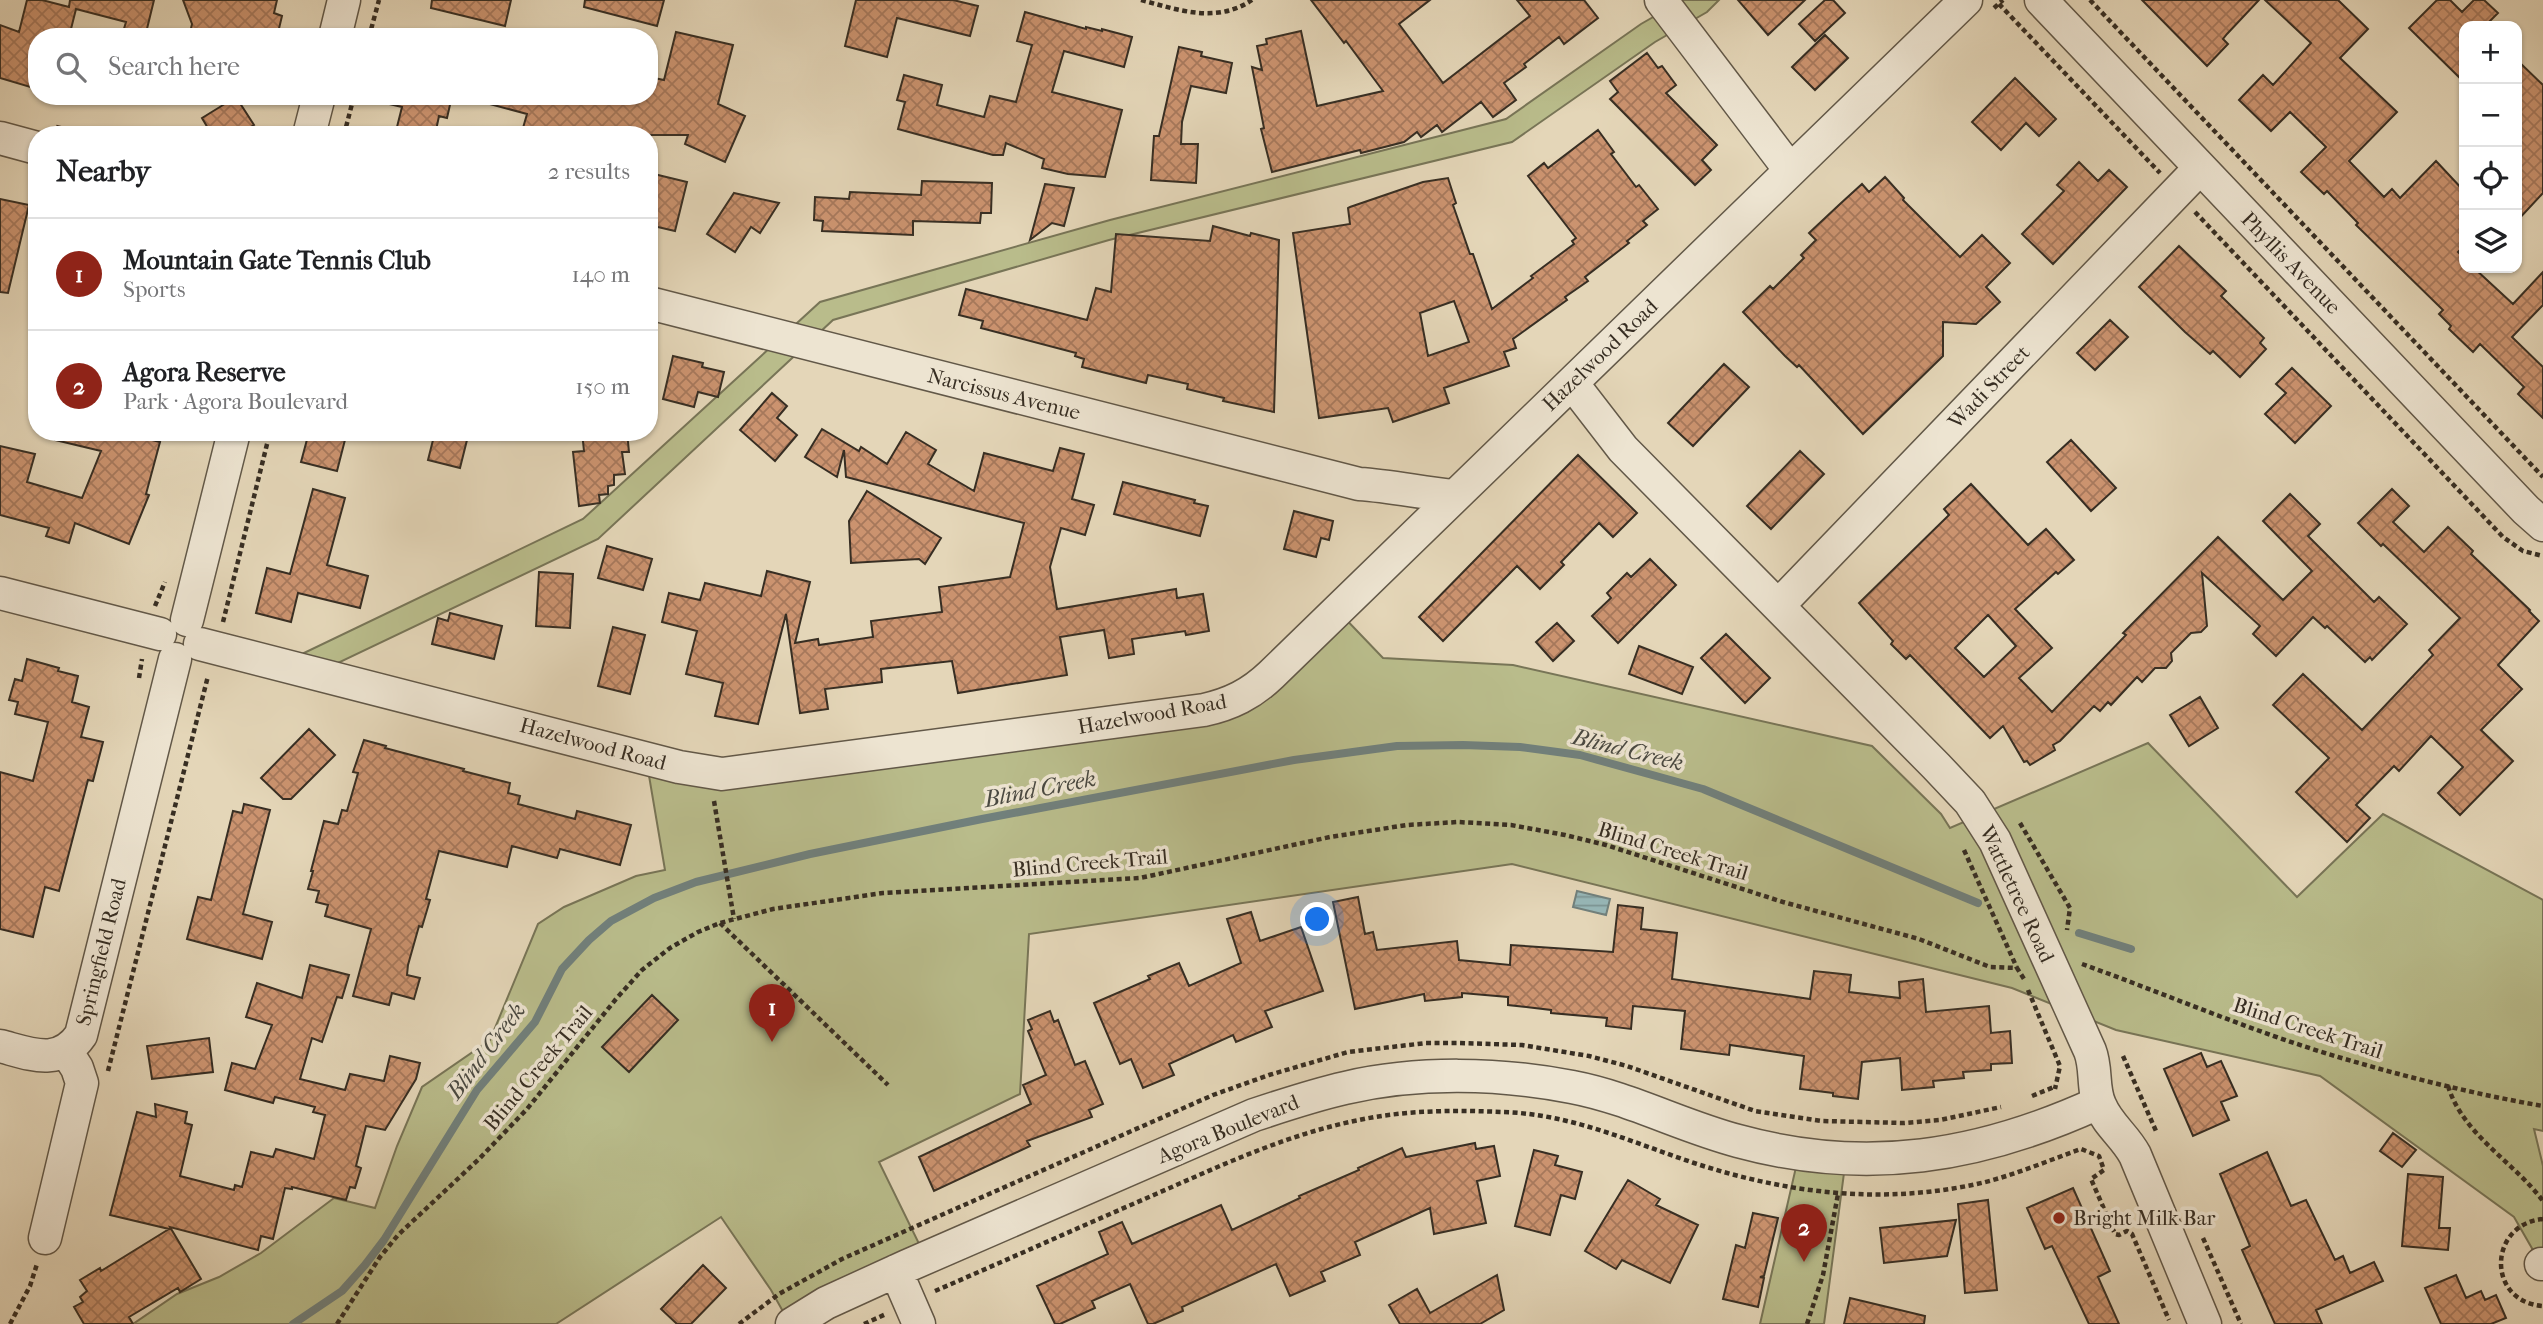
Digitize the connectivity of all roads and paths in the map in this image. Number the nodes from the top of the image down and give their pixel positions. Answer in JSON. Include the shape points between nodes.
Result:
{"nodes":[{"id":1,"x":344,"y":0,"type":"edge"},
{"id":2,"x":379,"y":0,"type":"edge"},
{"id":3,"x":1140,"y":0,"type":"edge"},
{"id":4,"x":1252,"y":0,"type":"edge"},
{"id":5,"x":1661,"y":0,"type":"edge"},
{"id":6,"x":1966,"y":0,"type":"edge"},
{"id":7,"x":2003,"y":0,"type":"edge"},
{"id":8,"x":2041,"y":0,"type":"edge"},
{"id":9,"x":2090,"y":0,"type":"edge"},
{"id":10,"x":337,"y":28,"type":"edge"},
{"id":11,"x":371,"y":28,"type":"edge"},
{"id":12,"x":317,"y":105,"type":"edge"},
{"id":13,"x":352,"y":105,"type":"edge"},
{"id":14,"x":311,"y":126,"type":"edge"},
{"id":15,"x":346,"y":126,"type":"edge"},
{"id":16,"x":0,"y":138,"type":"edge"},
{"id":17,"x":28,"y":146,"type":"edge"},
{"id":18,"x":2200,"y":168,"type":"junction"},
{"id":19,"x":1790,"y":170,"type":"junction"},
{"id":20,"x":2160,"y":173,"type":"dead end"},
{"id":21,"x":2195,"y":211,"type":"dead end"},
{"id":22,"x":658,"y":305,"type":"edge"},
{"id":23,"x":1564,"y":391,"type":"junction"},
{"id":24,"x":232,"y":441,"type":"edge"},
{"id":25,"x":267,"y":441,"type":"edge"},
{"id":26,"x":2543,"y":477,"type":"edge"},
{"id":27,"x":1359,"y":484,"type":"junction"},
{"id":28,"x":1454,"y":496,"type":"junction"},
{"id":29,"x":2543,"y":525,"type":"edge"},
{"id":30,"x":1424,"y":526,"type":"junction"},
{"id":31,"x":2543,"y":556,"type":"edge"},
{"id":32,"x":0,"y":593,"type":"edge"},
{"id":33,"x":1778,"y":606,"type":"junction"},
{"id":34,"x":193,"y":642,"type":"junction"},
{"id":35,"x":706,"y":799,"type":"dead end"},
{"id":36,"x":714,"y":800,"type":"junction"},
{"id":37,"x":722,"y":800,"type":"dead end"},
{"id":38,"x":1960,"y":842,"type":"dead end"},
{"id":39,"x":734,"y":919,"type":"junction"},
{"id":40,"x":720,"y":923,"type":"junction"},
{"id":41,"x":2068,"y":961,"type":"dead end"},
{"id":42,"x":2017,"y":968,"type":"junction"},
{"id":43,"x":2034,"y":976,"type":"dead end"},
{"id":44,"x":2024,"y":980,"type":"junction"},
{"id":45,"x":0,"y":1046,"type":"edge"},
{"id":46,"x":66,"y":1051,"type":"junction"},
{"id":47,"x":108,"y":1072,"type":"dead end"},
{"id":48,"x":888,"y":1085,"type":"dead end"},
{"id":49,"x":2448,"y":1086,"type":"junction"},
{"id":50,"x":2031,"y":1097,"type":"dead end"},
{"id":51,"x":2098,"y":1102,"type":"junction"},
{"id":52,"x":2007,"y":1105,"type":"dead end"},
{"id":53,"x":2543,"y":1106,"type":"edge"},
{"id":54,"x":1838,"y":1194,"type":"junction"},
{"id":55,"x":2543,"y":1201,"type":"edge"},
{"id":56,"x":45,"y":1238,"type":"joint"},
{"id":57,"x":896,"y":1271,"type":"junction"},
{"id":58,"x":930,"y":1293,"type":"dead end"},
{"id":59,"x":886,"y":1314,"type":"dead end"},
{"id":60,"x":10,"y":1324,"type":"edge"},
{"id":61,"x":337,"y":1324,"type":"edge"},
{"id":62,"x":739,"y":1324,"type":"edge"},
{"id":63,"x":792,"y":1324,"type":"edge"},
{"id":64,"x":864,"y":1324,"type":"edge"},
{"id":65,"x":919,"y":1324,"type":"edge"},
{"id":66,"x":1807,"y":1324,"type":"edge"},
{"id":67,"x":2171,"y":1324,"type":"edge"},
{"id":68,"x":2205,"y":1324,"type":"edge"}],
"edges":[{"from":1,"to":10,"type":"street"},
{"from":2,"to":11,"type":"path"},
{"from":3,"to":4,"type":"path","via":[[1207,15]]},
{"from":5,"to":19,"type":"street"},
{"from":6,"to":19,"type":"street","name":"Hazelwood Road"},
{"from":7,"to":20,"type":"path","via":[[1999,4]]},
{"from":8,"to":18,"type":"street","name":"Phyllis Avenue"},
{"from":9,"to":26,"type":"path"},
{"from":12,"to":14,"type":"street"},
{"from":13,"to":15,"type":"path"},
{"from":16,"to":17,"type":"street"},
{"from":18,"to":29,"type":"street","name":"Phyllis Avenue"},
{"from":18,"to":33,"type":"street","name":"Wadi Street"},
{"from":19,"to":23,"type":"street","name":"Hazelwood Road"},
{"from":21,"to":31,"type":"path","via":[[2503,537],[2523,551]]},
{"from":22,"to":27,"type":"street","name":"Narcissus Avenue"},
{"from":23,"to":28,"type":"street","name":"Hazelwood Road"},
{"from":23,"to":33,"type":"street","name":"Wattletree Road"},
{"from":24,"to":34,"type":"street","name":"Springfield Road"},
{"from":25,"to":34,"type":"path"},
{"from":27,"to":28,"type":"street","name":"Narcissus Avenue"},
{"from":27,"to":30,"type":"street","name":"Narcissus Avenue"},
{"from":28,"to":30,"type":"street","name":"Hazelwood Road"},
{"from":30,"to":34,"type":"street","name":"Hazelwood Road","via":[[1271,676],[1228,704],[745,773],[679,766]]},
{"from":32,"to":34,"type":"street","name":"Hazelwood Road"},
{"from":33,"to":51,"type":"street","name":"Wattletree Road","via":[[1978,814],[1995,841],[2090,1051]]},
{"from":34,"to":46,"type":"street","name":"Springfield Road","via":[[83,1028]]},
{"from":34,"to":47,"type":"path"},
{"from":35,"to":36,"type":"path"},
{"from":36,"to":37,"type":"path"},
{"from":36,"to":39,"type":"path"},
{"from":38,"to":42,"type":"path"},
{"from":39,"to":40,"type":"path","name":"Blind Creek Trail"},
{"from":39,"to":42,"type":"path","name":"Blind Creek Trail","via":[[861,895],[1140,878],[1330,837],[1458,822],[1511,825],[1606,845],[1783,902],[1919,939],[1990,967]]},
{"from":40,"to":48,"type":"path"},
{"from":40,"to":61,"type":"path","name":"Blind Creek Trail","via":[[670,948],[629,984],[527,1109],[398,1235]]},
{"from":41,"to":49,"type":"path","name":"Blind Creek Trail","via":[[2350,1061]]},
{"from":42,"to":44,"type":"path"},
{"from":43,"to":44,"type":"path"},
{"from":44,"to":50,"type":"path","via":[[2060,1066],[2054,1087]]},
{"from":45,"to":46,"type":"street","via":[[45,1056]]},
{"from":46,"to":56,"type":"street","name":"Springfield Road","via":[[82,1083]]},
{"from":49,"to":53,"type":"path","name":"Blind Creek Trail"},
{"from":49,"to":55,"type":"path","via":[[2458,1108],[2485,1142]]},
{"from":51,"to":57,"type":"street","name":"Agora Boulevard","via":[[2029,1132],[1974,1147],[1913,1158],[1846,1158],[1737,1141],[1573,1087],[1483,1077],[1393,1080],[1348,1087],[1254,1115]]},
{"from":51,"to":68,"type":"street","name":"Wattletree Road","via":[[2135,1155]]},
{"from":52,"to":62,"type":"path","via":[[1904,1123],[1822,1121],[1755,1111],[1627,1066],[1547,1048],[1426,1043],[1348,1052],[1213,1095],[855,1253],[804,1279]]},
{"from":54,"to":58,"type":"path","via":[[1730,1174],[1606,1131],[1541,1115],[1443,1111],[1388,1116],[1330,1126],[1227,1163]]},
{"from":54,"to":66,"type":"path","via":[[1823,1275]]},
{"from":54,"to":67,"type":"path","via":[[1969,1186],[2081,1149],[2099,1156],[2104,1171],[2091,1179],[2115,1234],[2132,1234]]},
{"from":56,"to":60,"type":"path","via":[[30,1286]]},
{"from":57,"to":63,"type":"street","name":"Agora Boulevard"},
{"from":57,"to":65,"type":"street"},
{"from":59,"to":64,"type":"path"}]}
